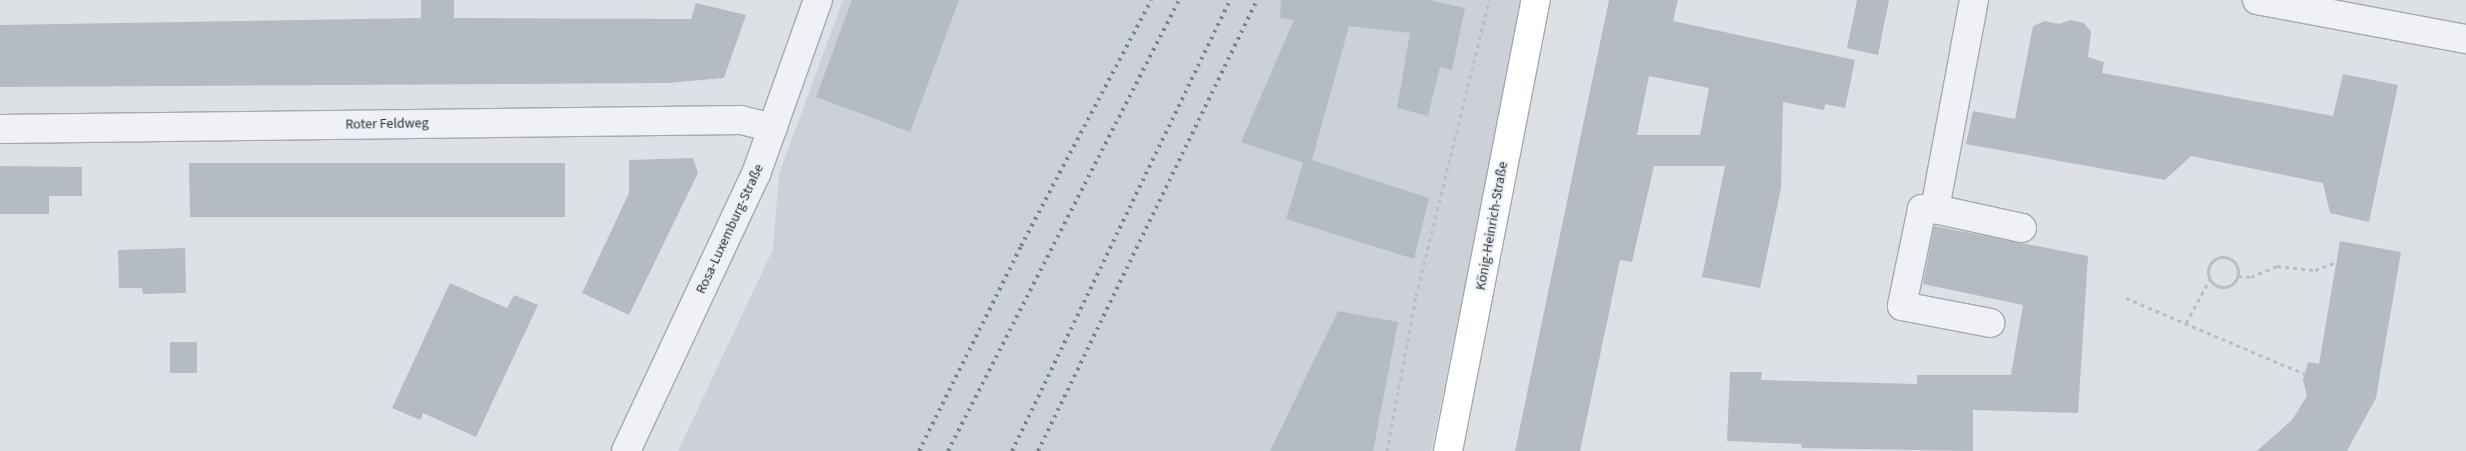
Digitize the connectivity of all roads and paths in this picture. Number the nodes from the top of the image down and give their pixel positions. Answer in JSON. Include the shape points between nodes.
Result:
{"nodes":[{"id":1,"x":818,"y":0,"type":"edge"},
{"id":2,"x":1488,"y":0,"type":"edge"},
{"id":3,"x":1536,"y":0,"type":"edge"},
{"id":4,"x":1974,"y":0,"type":"edge"},
{"id":5,"x":2257,"y":0,"type":"edge"},
{"id":6,"x":2304,"y":4,"type":"edge"},
{"id":7,"x":2466,"y":39,"type":"edge"},
{"id":8,"x":773,"y":128,"type":"junction"},
{"id":9,"x":0,"y":129,"type":"edge"},
{"id":10,"x":1936,"y":209,"type":"junction"},
{"id":11,"x":2022,"y":228,"type":"dead end"},
{"id":12,"x":2337,"y":262,"type":"dead end"},
{"id":13,"x":2238,"y":276,"type":"junction"},
{"id":14,"x":2210,"y":279,"type":"junction"},
{"id":15,"x":2126,"y":298,"type":"dead end"},
{"id":16,"x":1990,"y":323,"type":"dead end"},
{"id":17,"x":2186,"y":323,"type":"junction"},
{"id":18,"x":2305,"y":374,"type":"dead end"},
{"id":19,"x":626,"y":451,"type":"edge"},
{"id":20,"x":1387,"y":451,"type":"edge"},
{"id":21,"x":1448,"y":451,"type":"edge"}],
"edges":[{"from":1,"to":8,"type":"street","name":"Rosa-Luxemburg-Straße"},
{"from":2,"to":20,"type":"path","via":[[1416,296]]},
{"from":3,"to":21,"type":"main road","name":"König-Heinrich-Straße"},
{"from":4,"to":10,"type":"street"},
{"from":5,"to":6,"type":"street"},
{"from":6,"to":7,"type":"street"},
{"from":8,"to":9,"type":"street","name":"Roter Feldweg","via":[[741,120]]},
{"from":8,"to":19,"type":"street","name":"Rosa-Luxemburg-Straße","via":[[756,174]]},
{"from":10,"to":11,"type":"street"},
{"from":10,"to":16,"type":"street","via":[[1922,209],[1902,306]]},
{"from":12,"to":13,"type":"path","via":[[2315,270],[2277,266],[2251,277]]},
{"from":13,"to":14,"type":"path","via":[[2232,285],[2223,288]]},
{"from":13,"to":14,"type":"path","via":[[2235,262],[2221,257],[2210,266]]},
{"from":14,"to":17,"type":"path"},
{"from":15,"to":17,"type":"path"},
{"from":17,"to":18,"type":"path"}]}
